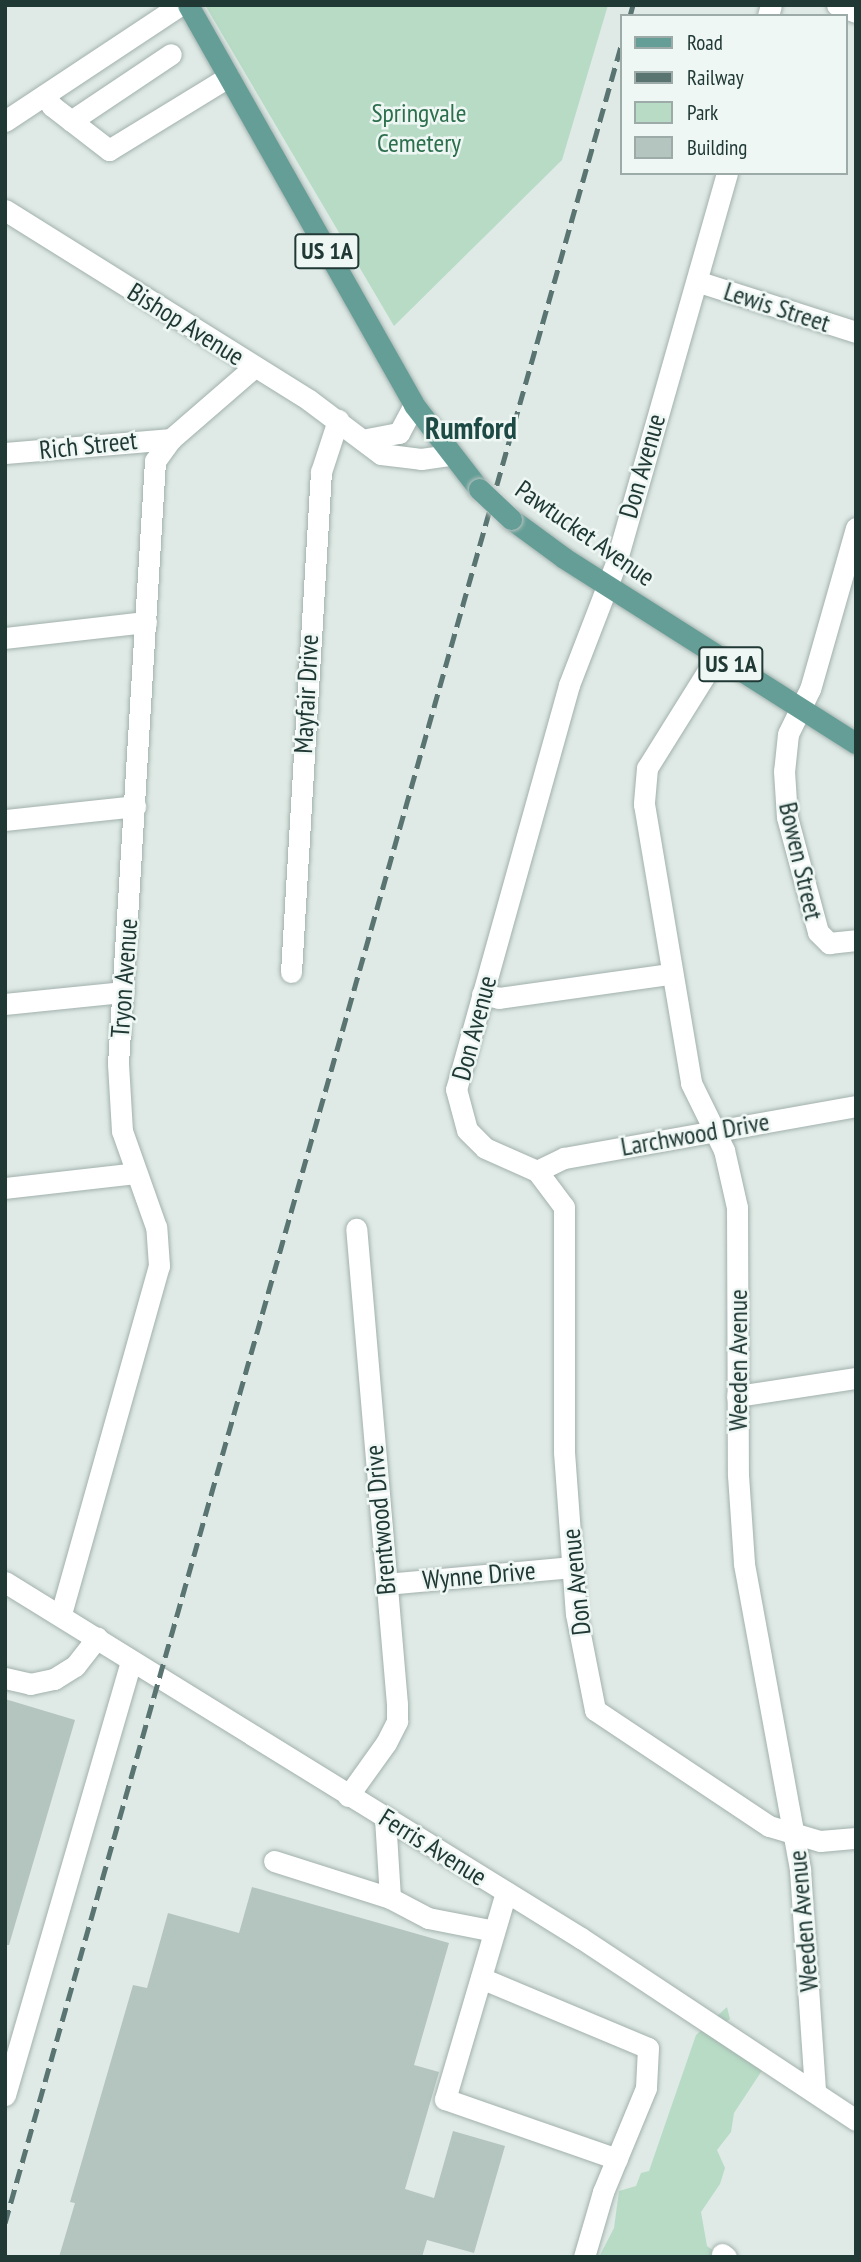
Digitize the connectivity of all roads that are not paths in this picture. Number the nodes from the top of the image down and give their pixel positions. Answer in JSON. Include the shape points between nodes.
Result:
{"nodes":[{"id":1,"x":180,"y":5,"type":"edge"},
{"id":2,"x":188,"y":5,"type":"edge"},
{"id":3,"x":837,"y":5,"type":"edge"},
{"id":4,"x":856,"y":12,"type":"edge"},
{"id":5,"x":171,"y":54,"type":"dead end"},
{"id":6,"x":228,"y":76,"type":"junction"},
{"id":7,"x":45,"y":95,"type":"junction"},
{"id":8,"x":5,"y":121,"type":"edge"},
{"id":9,"x":71,"y":121,"type":"junction"},
{"id":10,"x":726,"y":175,"type":"edge"},
{"id":11,"x":5,"y":210,"type":"edge"},
{"id":12,"x":699,"y":282,"type":"junction"},
{"id":13,"x":856,"y":332,"type":"edge"},
{"id":14,"x":254,"y":367,"type":"junction"},
{"id":15,"x":414,"y":405,"type":"junction"},
{"id":16,"x":338,"y":420,"type":"junction"},
{"id":17,"x":172,"y":439,"type":"junction"},
{"id":18,"x":367,"y":439,"type":"junction"},
{"id":19,"x":5,"y":453,"type":"edge"},
{"id":20,"x":449,"y":455,"type":"junction"},
{"id":21,"x":856,"y":528,"type":"edge"},
{"id":22,"x":605,"y":585,"type":"junction"},
{"id":23,"x":146,"y":622,"type":"junction"},
{"id":24,"x":5,"y":638,"type":"edge"},
{"id":25,"x":717,"y":656,"type":"junction"},
{"id":26,"x":800,"y":708,"type":"junction"},
{"id":27,"x":856,"y":743,"type":"edge"},
{"id":28,"x":135,"y":806,"type":"junction"},
{"id":29,"x":5,"y":820,"type":"edge"},
{"id":30,"x":856,"y":940,"type":"edge"},
{"id":31,"x":291,"y":972,"type":"dead end"},
{"id":32,"x":670,"y":974,"type":"junction"},
{"id":33,"x":123,"y":992,"type":"junction"},
{"id":34,"x":482,"y":995,"type":"junction"},
{"id":35,"x":5,"y":1004,"type":"edge"},
{"id":36,"x":856,"y":1106,"type":"edge"},
{"id":37,"x":714,"y":1129,"type":"junction"},
{"id":38,"x":537,"y":1171,"type":"junction"},
{"id":39,"x":136,"y":1172,"type":"junction"},
{"id":40,"x":5,"y":1188,"type":"edge"},
{"id":41,"x":356,"y":1229,"type":"dead end"},
{"id":42,"x":856,"y":1378,"type":"edge"},
{"id":43,"x":737,"y":1396,"type":"junction"},
{"id":44,"x":572,"y":1567,"type":"junction"},
{"id":45,"x":5,"y":1582,"type":"edge"},
{"id":46,"x":386,"y":1584,"type":"junction"},
{"id":47,"x":61,"y":1614,"type":"junction"},
{"id":48,"x":97,"y":1638,"type":"junction"},
{"id":49,"x":131,"y":1661,"type":"junction"},
{"id":50,"x":5,"y":1678,"type":"edge"},
{"id":51,"x":348,"y":1796,"type":"junction"},
{"id":52,"x":385,"y":1818,"type":"junction"},
{"id":53,"x":795,"y":1837,"type":"junction"},
{"id":54,"x":856,"y":1838,"type":"edge"},
{"id":55,"x":274,"y":1861,"type":"dead end"},
{"id":56,"x":506,"y":1892,"type":"junction"},
{"id":57,"x":390,"y":1898,"type":"junction"},
{"id":58,"x":494,"y":1931,"type":"junction"},
{"id":59,"x":481,"y":1978,"type":"junction"},
{"id":60,"x":12,"y":2049,"type":"edge"},
{"id":61,"x":815,"y":2091,"type":"junction"},
{"id":62,"x":5,"y":2095,"type":"edge"},
{"id":63,"x":856,"y":2120,"type":"edge"},
{"id":64,"x":617,"y":2159,"type":"junction"},
{"id":65,"x":584,"y":2257,"type":"edge"}],
"edges":[{"from":1,"to":7,"type":"street"},
{"from":2,"to":6,"type":"main road","name":"Pawtucket Avenue","number":"US 1A"},
{"from":3,"to":4,"type":"street"},
{"from":5,"to":9,"type":"street"},
{"from":6,"to":9,"type":"street","via":[[109,150]]},
{"from":6,"to":15,"type":"main road","name":"Pawtucket Avenue","number":"US 1A"},
{"from":7,"to":8,"type":"street"},
{"from":7,"to":9,"type":"street"},
{"from":10,"to":12,"type":"street","name":"Don Avenue"},
{"from":11,"to":14,"type":"street","name":"Bishop Avenue"},
{"from":12,"to":13,"type":"street","name":"Lewis Street"},
{"from":12,"to":22,"type":"street","name":"Don Avenue","via":[[616,564]]},
{"from":14,"to":16,"type":"street","name":"Bishop Avenue"},
{"from":14,"to":17,"type":"street","name":"Tryon Avenue"},
{"from":15,"to":18,"type":"street","via":[[399,433]]},
{"from":15,"to":20,"type":"main road","name":"Pawtucket Avenue","number":"US 1A"},
{"from":16,"to":18,"type":"street","name":"Bishop Avenue"},
{"from":16,"to":31,"type":"street","name":"Mayfair Drive","via":[[321,472]]},
{"from":17,"to":19,"type":"street","name":"Rich Street"},
{"from":17,"to":23,"type":"street","name":"Tryon Avenue","via":[[155,461]]},
{"from":18,"to":20,"type":"street","name":"Bishop Avenue","via":[[382,454],[400,458]]},
{"from":20,"to":22,"type":"main road","name":"Pawtucket Avenue","number":"US 1A","bridge":true,"via":[[511,519]]},
{"from":21,"to":26,"type":"street","via":[[810,690]]},
{"from":22,"to":25,"type":"main road","name":"Pawtucket Avenue","number":"US 1A"},
{"from":22,"to":34,"type":"street","name":"Don Avenue","via":[[569,685]]},
{"from":23,"to":24,"type":"street"},
{"from":23,"to":28,"type":"street","name":"Tryon Avenue"},
{"from":25,"to":26,"type":"main road","name":"Pawtucket Avenue","number":"US 1A"},
{"from":25,"to":32,"type":"street","name":"Weeden Avenue","via":[[647,768],[643,788]]},
{"from":26,"to":27,"type":"main road","name":"Pawtucket Avenue","number":"US 1A"},
{"from":26,"to":30,"type":"street","name":"Bowen Street","via":[[788,734],[787,817],[818,932],[829,943]]},
{"from":28,"to":29,"type":"street"},
{"from":28,"to":33,"type":"street","name":"Tryon Avenue"},
{"from":32,"to":34,"type":"street","via":[[499,998]]},
{"from":32,"to":37,"type":"street","name":"Weeden Avenue","via":[[691,1083]]},
{"from":33,"to":35,"type":"street"},
{"from":33,"to":39,"type":"street","name":"Tryon Avenue","via":[[118,1105]]},
{"from":34,"to":38,"type":"street","name":"Don Avenue","via":[[460,1068],[458,1109],[467,1130],[485,1147]]},
{"from":36,"to":37,"type":"street","name":"Larchwood Drive"},
{"from":37,"to":38,"type":"street","name":"Larchwood Drive","via":[[564,1158]]},
{"from":37,"to":43,"type":"street","name":"Weeden Avenue","via":[[737,1207]]},
{"from":38,"to":44,"type":"street","name":"Don Avenue","via":[[564,1207],[566,1228],[564,1452]]},
{"from":39,"to":40,"type":"street"},
{"from":39,"to":47,"type":"street","name":"Tryon Avenue","via":[[156,1227],[159,1266]]},
{"from":41,"to":46,"type":"street","name":"Brentwood Drive"},
{"from":42,"to":43,"type":"street"},
{"from":43,"to":53,"type":"street","name":"Weeden Avenue","via":[[740,1500],[751,1619]]},
{"from":44,"to":46,"type":"street","name":"Wynne Drive"},
{"from":44,"to":53,"type":"street","name":"Don Avenue","via":[[590,1696],[603,1719],[769,1826]]},
{"from":45,"to":47,"type":"street","name":"Ferris Avenue"},
{"from":46,"to":51,"type":"street","name":"Brentwood Drive","via":[[397,1721]]},
{"from":47,"to":48,"type":"street","name":"Ferris Avenue"},
{"from":48,"to":49,"type":"street","name":"Ferris Avenue"},
{"from":48,"to":50,"type":"street","via":[[75,1666],[54,1679],[30,1684]]},
{"from":49,"to":51,"type":"street","name":"Ferris Avenue"},
{"from":49,"to":60,"type":"street"},
{"from":51,"to":52,"type":"street","name":"Ferris Avenue"},
{"from":52,"to":56,"type":"street","name":"Ferris Avenue"},
{"from":52,"to":57,"type":"street"},
{"from":53,"to":54,"type":"street","name":"Don Avenue","via":[[820,1841]]},
{"from":53,"to":61,"type":"street","name":"Weeden Avenue","via":[[816,2056]]},
{"from":55,"to":57,"type":"street"},
{"from":56,"to":58,"type":"street"},
{"from":56,"to":61,"type":"street","name":"Ferris Avenue"},
{"from":57,"to":58,"type":"street","via":[[428,1917]]},
{"from":58,"to":59,"type":"street"},
{"from":59,"to":64,"type":"street","via":[[649,2048],[646,2088]]},
{"from":59,"to":64,"type":"street","via":[[445,2099]]},
{"from":60,"to":62,"type":"street"},
{"from":61,"to":63,"type":"street","name":"Ferris Avenue"},
{"from":64,"to":65,"type":"street"}]}
